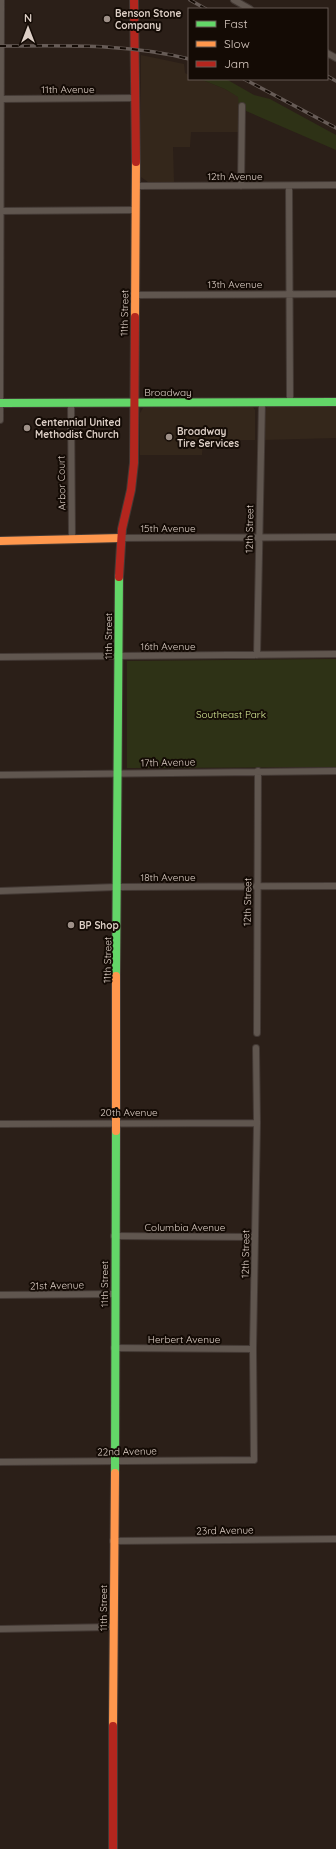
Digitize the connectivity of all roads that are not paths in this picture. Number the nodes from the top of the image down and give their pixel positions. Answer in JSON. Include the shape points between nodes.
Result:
{"nodes":[{"id":1,"x":1,"y":0,"type":"edge"},
{"id":2,"x":134,"y":0,"type":"edge"},
{"id":3,"x":234,"y":0,"type":"edge"},
{"id":4,"x":248,"y":8,"type":"edge"},
{"id":5,"x":136,"y":98,"type":"junction"},
{"id":6,"x":0,"y":99,"type":"edge"},
{"id":7,"x":242,"y":106,"type":"dead end"},
{"id":8,"x":336,"y":185,"type":"edge"},
{"id":9,"x":135,"y":186,"type":"junction"},
{"id":10,"x":241,"y":186,"type":"junction"},
{"id":11,"x":289,"y":186,"type":"junction"},
{"id":12,"x":134,"y":210,"type":"junction"},
{"id":13,"x":0,"y":211,"type":"edge"},
{"id":14,"x":134,"y":294,"type":"junction"},
{"id":15,"x":290,"y":294,"type":"junction"},
{"id":16,"x":336,"y":294,"type":"edge"},
{"id":17,"x":134,"y":402,"type":"junction"},
{"id":18,"x":262,"y":402,"type":"junction"},
{"id":19,"x":290,"y":402,"type":"junction"},
{"id":20,"x":336,"y":402,"type":"edge"},
{"id":21,"x":0,"y":403,"type":"edge"},
{"id":22,"x":71,"y":403,"type":"junction"},
{"id":23,"x":0,"y":420,"type":"edge"},
{"id":24,"x":336,"y":537,"type":"edge"},
{"id":25,"x":121,"y":538,"type":"junction"},
{"id":26,"x":259,"y":538,"type":"junction"},
{"id":27,"x":72,"y":539,"type":"junction"},
{"id":28,"x":0,"y":541,"type":"edge"},
{"id":29,"x":336,"y":654,"type":"edge"},
{"id":30,"x":258,"y":655,"type":"junction"},
{"id":31,"x":118,"y":656,"type":"junction"},
{"id":32,"x":0,"y":657,"type":"edge"},
{"id":33,"x":258,"y":771,"type":"junction"},
{"id":34,"x":336,"y":771,"type":"edge"},
{"id":35,"x":118,"y":773,"type":"junction"},
{"id":36,"x":0,"y":775,"type":"edge"},
{"id":37,"x":257,"y":886,"type":"junction"},
{"id":38,"x":336,"y":886,"type":"edge"},
{"id":39,"x":117,"y":887,"type":"junction"},
{"id":40,"x":0,"y":891,"type":"edge"},
{"id":41,"x":257,"y":1033,"type":"dead end"},
{"id":42,"x":256,"y":1048,"type":"dead end"},
{"id":43,"x":115,"y":1122,"type":"junction"},
{"id":44,"x":257,"y":1122,"type":"junction"},
{"id":45,"x":0,"y":1124,"type":"edge"},
{"id":46,"x":114,"y":1236,"type":"junction"},
{"id":47,"x":255,"y":1237,"type":"junction"},
{"id":48,"x":114,"y":1294,"type":"junction"},
{"id":49,"x":0,"y":1295,"type":"edge"},
{"id":50,"x":114,"y":1348,"type":"junction"},
{"id":51,"x":253,"y":1350,"type":"junction"},
{"id":52,"x":114,"y":1460,"type":"junction"},
{"id":53,"x":254,"y":1460,"type":"joint"},
{"id":54,"x":0,"y":1462,"type":"edge"},
{"id":55,"x":336,"y":1539,"type":"edge"},
{"id":56,"x":113,"y":1541,"type":"junction"},
{"id":57,"x":113,"y":1626,"type":"junction"},
{"id":58,"x":0,"y":1629,"type":"edge"},
{"id":59,"x":113,"y":1849,"type":"edge"}],
"edges":[{"from":1,"to":6,"type":"street"},
{"from":2,"to":5,"type":"main road","name":"11th Street"},
{"from":3,"to":4,"type":"street"},
{"from":5,"to":6,"type":"street","name":"11th Avenue"},
{"from":5,"to":9,"type":"main road","name":"11th Street"},
{"from":6,"to":13,"type":"street"},
{"from":7,"to":10,"type":"street"},
{"from":8,"to":11,"type":"street","name":"12th Avenue"},
{"from":9,"to":10,"type":"street","name":"12th Avenue"},
{"from":9,"to":12,"type":"main road","name":"11th Street"},
{"from":10,"to":11,"type":"street","name":"12th Avenue"},
{"from":11,"to":15,"type":"street"},
{"from":12,"to":13,"type":"street"},
{"from":12,"to":14,"type":"main road","name":"11th Street"},
{"from":13,"to":21,"type":"street"},
{"from":14,"to":15,"type":"street","name":"13th Avenue"},
{"from":14,"to":17,"type":"main road","name":"11th Street"},
{"from":15,"to":16,"type":"street","name":"13th Avenue"},
{"from":15,"to":19,"type":"street"},
{"from":17,"to":18,"type":"main road","name":"Broadway"},
{"from":17,"to":22,"type":"main road","name":"Broadway"},
{"from":17,"to":25,"type":"main road","name":"11th Street","via":[[133,476]]},
{"from":18,"to":19,"type":"main road","name":"Broadway"},
{"from":18,"to":26,"type":"street","name":"12th Street"},
{"from":19,"to":20,"type":"main road","name":"Broadway"},
{"from":21,"to":22,"type":"main road","name":"Broadway"},
{"from":21,"to":23,"type":"street"},
{"from":22,"to":27,"type":"street","name":"Arbor Court"},
{"from":24,"to":26,"type":"street","name":"15th Avenue"},
{"from":25,"to":26,"type":"street","name":"15th Avenue"},
{"from":25,"to":27,"type":"main road","name":"15th Avenue"},
{"from":25,"to":31,"type":"main road","name":"11th Street"},
{"from":26,"to":30,"type":"street","name":"12th Street"},
{"from":27,"to":28,"type":"main road","name":"15th Avenue"},
{"from":29,"to":30,"type":"street","name":"16th Avenue"},
{"from":30,"to":31,"type":"street","name":"16th Avenue"},
{"from":31,"to":32,"type":"street","name":"16th Avenue"},
{"from":31,"to":35,"type":"main road","name":"11th Street"},
{"from":33,"to":34,"type":"street","name":"17th Avenue"},
{"from":33,"to":35,"type":"street","name":"17th Avenue"},
{"from":33,"to":37,"type":"street","name":"12th Street"},
{"from":35,"to":36,"type":"street","name":"17th Avenue"},
{"from":35,"to":39,"type":"main road","name":"11th Street"},
{"from":37,"to":38,"type":"street","name":"18th Avenue"},
{"from":37,"to":39,"type":"street","name":"18th Avenue"},
{"from":37,"to":41,"type":"street","name":"12th Street"},
{"from":39,"to":40,"type":"street","name":"18th Avenue"},
{"from":39,"to":43,"type":"main road","name":"11th Street"},
{"from":42,"to":44,"type":"street","name":"12th Street"},
{"from":43,"to":44,"type":"street","name":"20th Avenue"},
{"from":43,"to":45,"type":"street","name":"20th Avenue"},
{"from":43,"to":46,"type":"main road","name":"11th Street"},
{"from":44,"to":47,"type":"street","name":"12th Street"},
{"from":46,"to":47,"type":"street","name":"Columbia Avenue"},
{"from":46,"to":48,"type":"main road","name":"11th Street"},
{"from":47,"to":51,"type":"street","name":"12th Street"},
{"from":48,"to":49,"type":"street","name":"21st Avenue"},
{"from":48,"to":50,"type":"main road","name":"11th Street"},
{"from":50,"to":51,"type":"street","name":"Herbert Avenue"},
{"from":50,"to":52,"type":"main road","name":"11th Street"},
{"from":51,"to":53,"type":"street","name":"12th Street"},
{"from":52,"to":53,"type":"street","name":"22nd Avenue"},
{"from":52,"to":54,"type":"street","name":"22nd Avenue"},
{"from":52,"to":56,"type":"main road","name":"11th Street"},
{"from":55,"to":56,"type":"street","name":"23rd Avenue"},
{"from":56,"to":57,"type":"main road","name":"11th Street"},
{"from":57,"to":58,"type":"street"},
{"from":57,"to":59,"type":"main road","name":"11th Street"}]}
